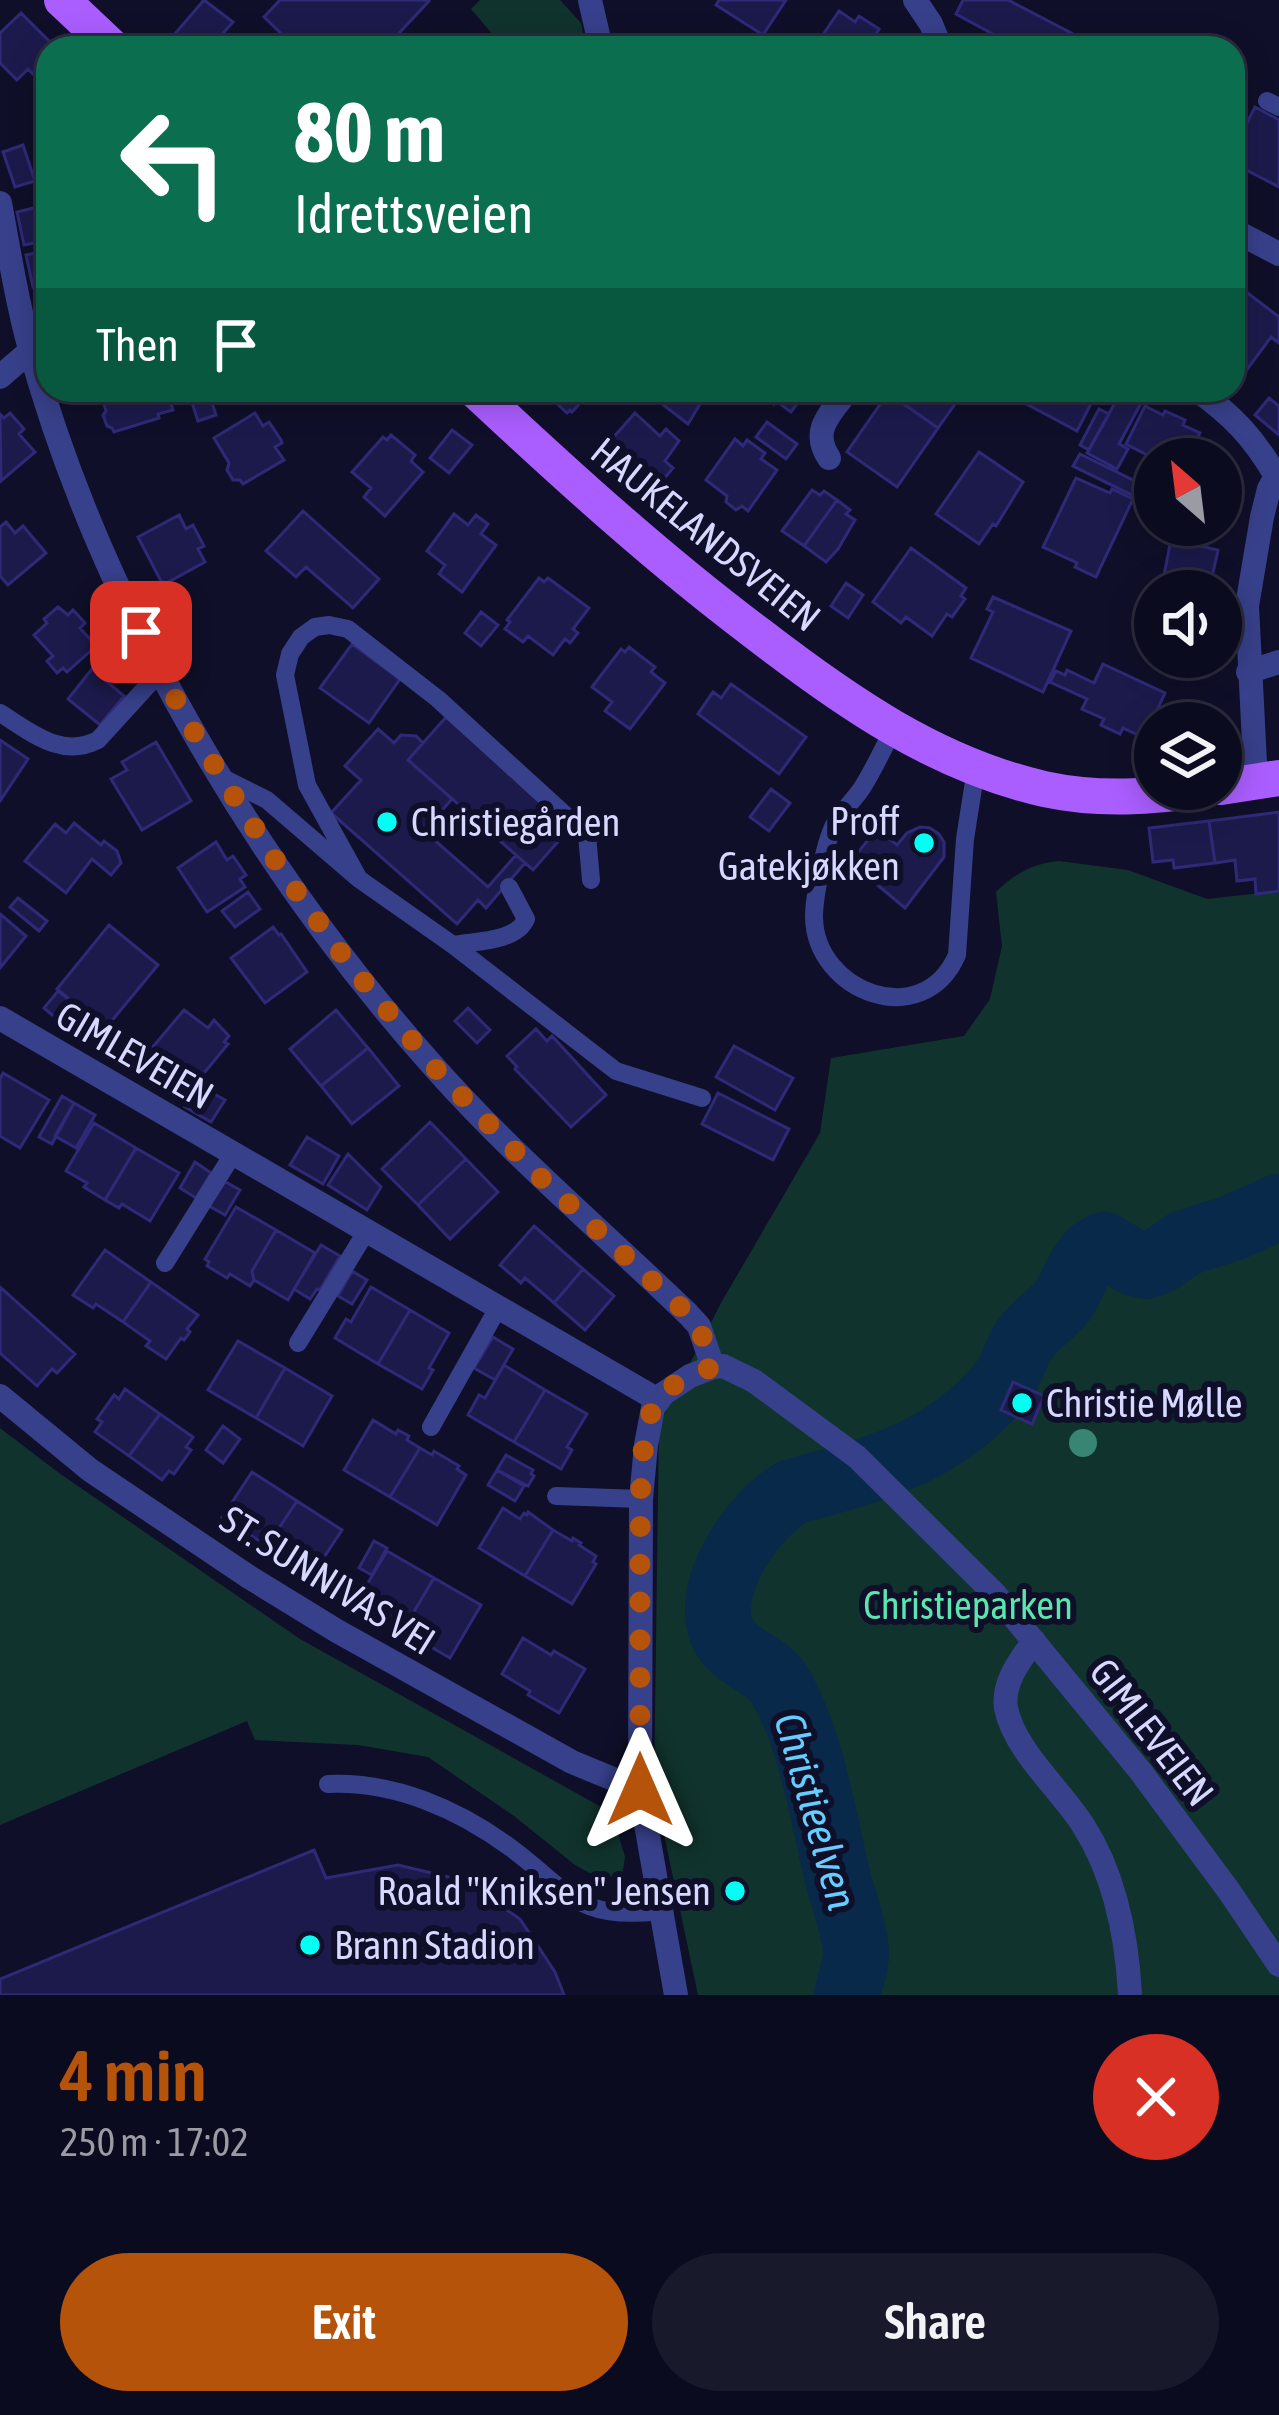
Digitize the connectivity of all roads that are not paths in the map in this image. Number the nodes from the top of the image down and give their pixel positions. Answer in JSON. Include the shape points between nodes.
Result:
{"nodes":[{"id":1,"x":62,"y":0,"type":"edge"},
{"id":2,"x":590,"y":0,"type":"edge"},
{"id":3,"x":915,"y":0,"type":"edge"},
{"id":4,"x":100,"y":36,"type":"edge"},
{"id":5,"x":598,"y":36,"type":"edge"},
{"id":6,"x":936,"y":36,"type":"edge"},
{"id":7,"x":0,"y":203,"type":"edge"},
{"id":8,"x":1245,"y":236,"type":"edge"},
{"id":9,"x":1279,"y":254,"type":"edge"},
{"id":10,"x":30,"y":351,"type":"junction"},
{"id":11,"x":36,"y":369,"type":"edge"},
{"id":12,"x":0,"y":377,"type":"edge"},
{"id":13,"x":47,"y":402,"type":"edge"},
{"id":14,"x":488,"y":402,"type":"edge"},
{"id":15,"x":839,"y":402,"type":"edge"},
{"id":16,"x":1214,"y":402,"type":"edge"},
{"id":17,"x":829,"y":458,"type":"dead end"},
{"id":18,"x":1278,"y":475,"type":"edge"},
{"id":19,"x":1279,"y":662,"type":"edge"},
{"id":20,"x":161,"y":671,"type":"junction"},
{"id":21,"x":1248,"y":672,"type":"junction"},
{"id":22,"x":0,"y":713,"type":"edge"},
{"id":23,"x":893,"y":730,"type":"junction"},
{"id":24,"x":976,"y":770,"type":"junction"},
{"id":25,"x":221,"y":776,"type":"junction"},
{"id":26,"x":1252,"y":782,"type":"edge"},
{"id":27,"x":1134,"y":796,"type":"edge"},
{"id":28,"x":834,"y":825,"type":"junction"},
{"id":29,"x":813,"y":865,"type":"dead end"},
{"id":30,"x":358,"y":878,"type":"junction"},
{"id":31,"x":591,"y":880,"type":"dead end"},
{"id":32,"x":509,"y":887,"type":"dead end"},
{"id":33,"x":962,"y":899,"type":"junction"},
{"id":34,"x":979,"y":913,"type":"dead end"},
{"id":35,"x":453,"y":945,"type":"junction"},
{"id":36,"x":0,"y":1018,"type":"edge"},
{"id":37,"x":702,"y":1098,"type":"dead end"},
{"id":38,"x":233,"y":1154,"type":"junction"},
{"id":39,"x":366,"y":1232,"type":"junction"},
{"id":40,"x":165,"y":1263,"type":"dead end"},
{"id":41,"x":498,"y":1308,"type":"junction"},
{"id":42,"x":298,"y":1343,"type":"dead end"},
{"id":43,"x":724,"y":1368,"type":"junction"},
{"id":44,"x":0,"y":1396,"type":"edge"},
{"id":45,"x":658,"y":1400,"type":"junction"},
{"id":46,"x":430,"y":1427,"type":"dead end"},
{"id":47,"x":556,"y":1496,"type":"dead end"},
{"id":48,"x":641,"y":1499,"type":"junction"},
{"id":49,"x":1034,"y":1641,"type":"junction"},
{"id":50,"x":328,"y":1784,"type":"dead end"},
{"id":51,"x":640,"y":1790,"type":"junction"},
{"id":52,"x":659,"y":1911,"type":"junction"},
{"id":53,"x":1279,"y":1965,"type":"edge"},
{"id":54,"x":676,"y":1995,"type":"edge"},
{"id":55,"x":1130,"y":1995,"type":"edge"}],
"edges":[{"from":1,"to":4,"type":"main road"},
{"from":2,"to":5,"type":"street"},
{"from":3,"to":6,"type":"street"},
{"from":7,"to":10,"type":"street"},
{"from":8,"to":9,"type":"street"},
{"from":10,"to":11,"type":"street"},
{"from":10,"to":12,"type":"street"},
{"from":13,"to":20,"type":"street","via":[[88,521]]},
{"from":14,"to":23,"type":"main road","name":"HAUKELANDSVEIEN","via":[[656,554]]},
{"from":15,"to":17,"type":"street","via":[[820,435]]},
{"from":16,"to":18,"type":"street"},
{"from":18,"to":21,"type":"street","via":[[1247,606]]},
{"from":19,"to":21,"type":"street"},
{"from":20,"to":22,"type":"lane","via":[[89,745],[58,746]]},
{"from":20,"to":25,"type":"street"},
{"from":21,"to":26,"type":"street"},
{"from":23,"to":24,"type":"main road","name":"HAUKELANDSVEIEN"},
{"from":23,"to":28,"type":"lane"},
{"from":24,"to":27,"type":"main road","name":"HAUKELANDSVEIEN","via":[[1044,789]]},
{"from":24,"to":33,"type":"lane"},
{"from":25,"to":30,"type":"lane","via":[[267,800]]},
{"from":25,"to":43,"type":"street","via":[[346,960],[434,1067],[688,1314]]},
{"from":28,"to":29,"type":"lane"},
{"from":28,"to":33,"type":"lane","via":[[816,898],[817,938],[836,969],[868,993],[893,998],[942,979],[957,956]]},
{"from":30,"to":31,"type":"lane","via":[[307,785],[285,675],[302,637],[328,625],[348,629],[438,699],[587,835]]},
{"from":30,"to":35,"type":"lane"},
{"from":32,"to":35,"type":"lane","via":[[526,920],[520,931]]},
{"from":33,"to":34,"type":"lane"},
{"from":35,"to":37,"type":"lane","via":[[616,1071]]},
{"from":36,"to":38,"type":"street","name":"GIMLEVEIEN"},
{"from":38,"to":39,"type":"street","name":"GIMLEVEIEN"},
{"from":38,"to":40,"type":"lane","name":"GIMLEVEIEN"},
{"from":39,"to":41,"type":"street","name":"GIMLEVEIEN"},
{"from":39,"to":42,"type":"lane"},
{"from":41,"to":45,"type":"street","name":"GIMLEVEIEN"},
{"from":41,"to":46,"type":"lane"},
{"from":43,"to":45,"type":"street","via":[[690,1376]]},
{"from":43,"to":49,"type":"street","name":"GIMLEVEIEN","via":[[857,1457]]},
{"from":44,"to":51,"type":"street","name":"ST. SUNNIVAS VEI","via":[[90,1470],[249,1577],[572,1762]]},
{"from":45,"to":48,"type":"street"},
{"from":47,"to":48,"type":"lane"},
{"from":48,"to":51,"type":"street"},
{"from":49,"to":53,"type":"street","name":"GIMLEVEIEN","via":[[1141,1772]]},
{"from":49,"to":55,"type":"street","via":[[1009,1683],[1006,1708],[1106,1870]]},
{"from":50,"to":52,"type":"lane","via":[[402,1792],[455,1813],[593,1910]]},
{"from":51,"to":52,"type":"street"},
{"from":52,"to":54,"type":"street"}]}
